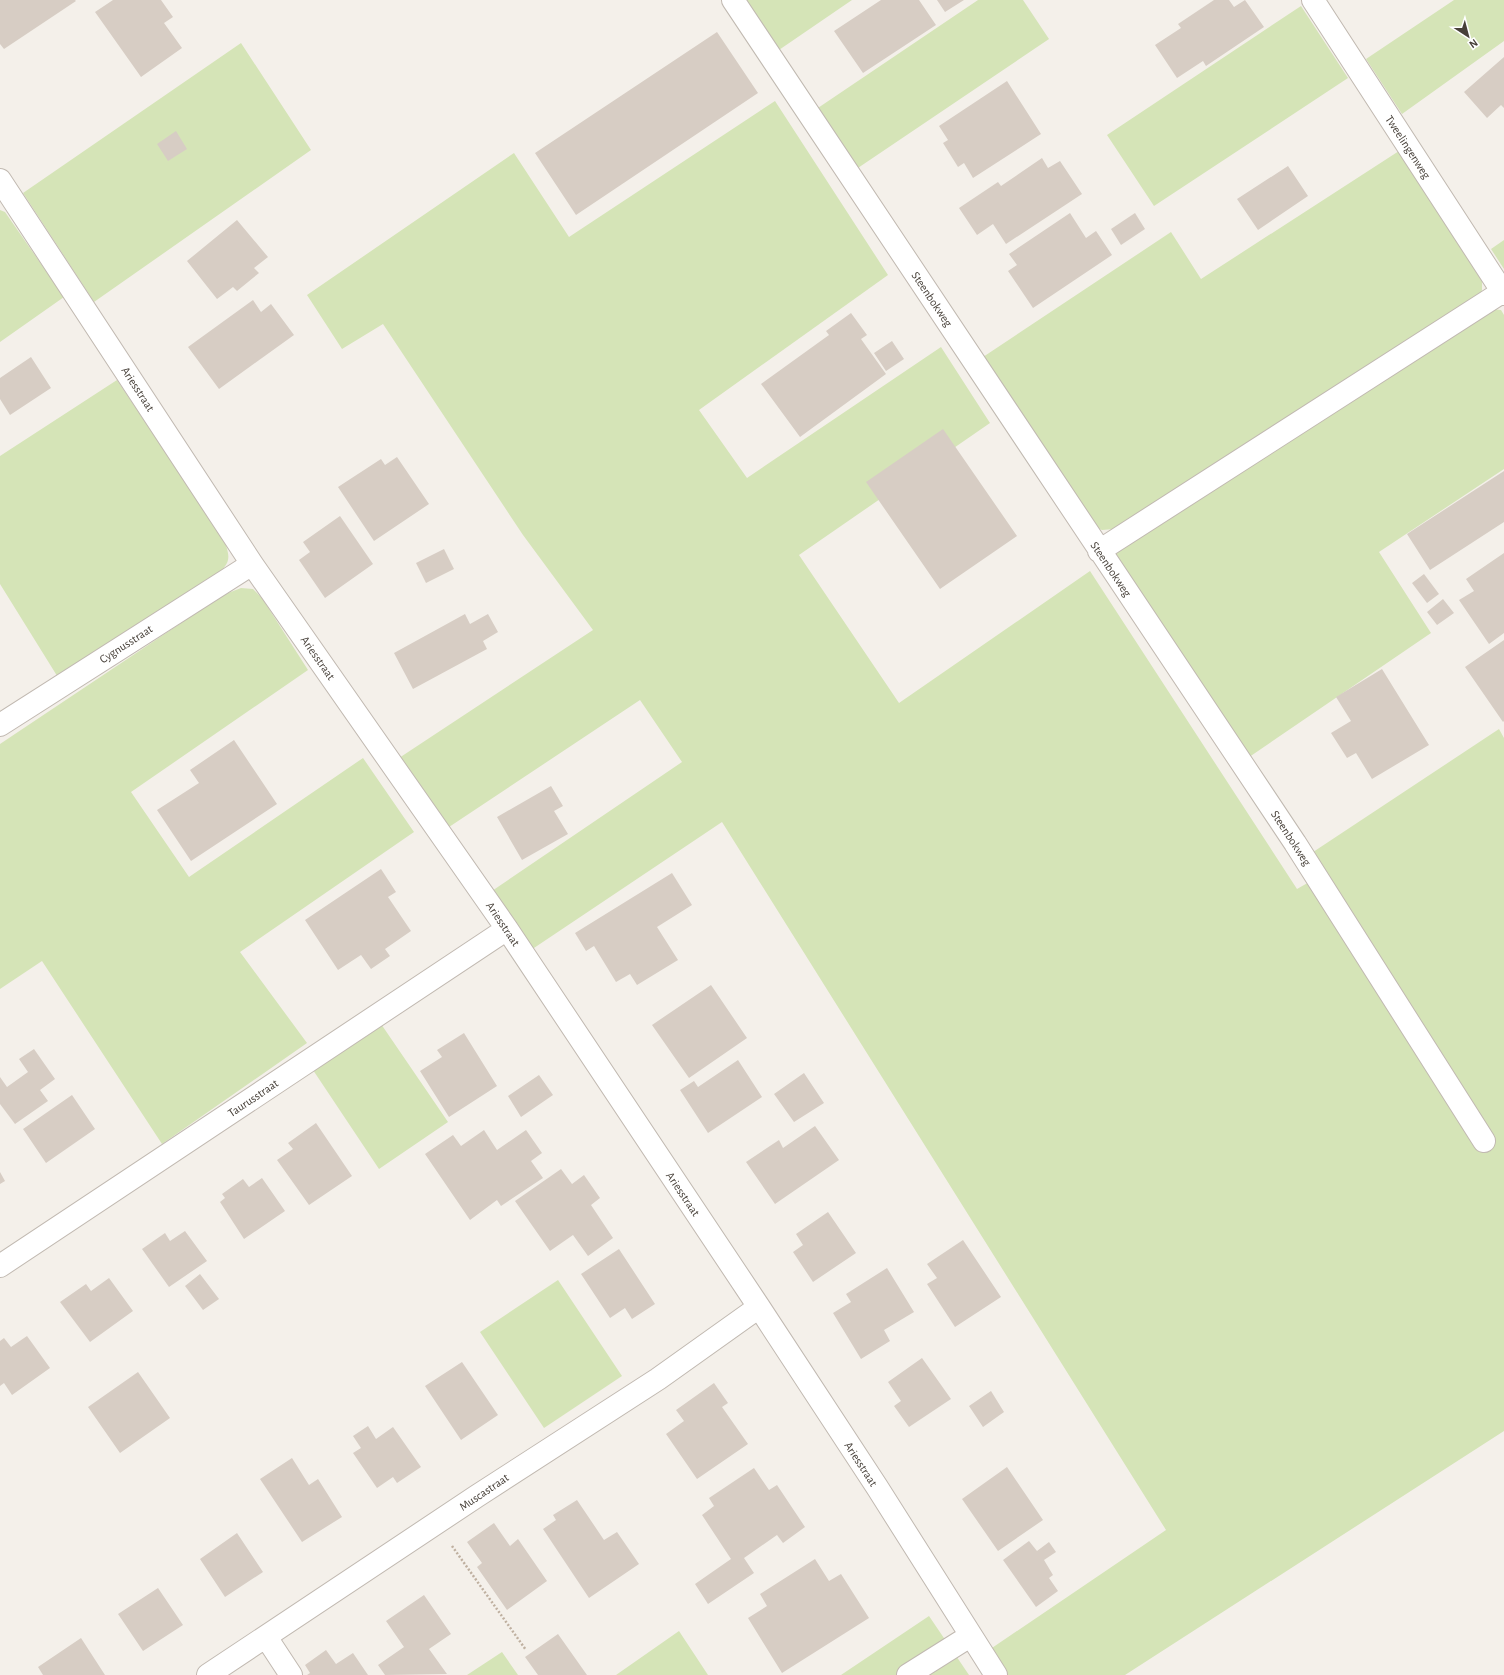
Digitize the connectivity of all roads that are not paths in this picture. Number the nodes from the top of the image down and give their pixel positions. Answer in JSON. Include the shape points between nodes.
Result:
{"nodes":[{"id":1,"x":733,"y":0,"type":"edge"},
{"id":2,"x":1313,"y":0,"type":"edge"},
{"id":3,"x":0,"y":182,"type":"edge"},
{"id":4,"x":1503,"y":293,"type":"edge"},
{"id":5,"x":1099,"y":551,"type":"junction"},
{"id":6,"x":252,"y":564,"type":"junction"},
{"id":7,"x":0,"y":725,"type":"edge"},
{"id":8,"x":507,"y":929,"type":"junction"},
{"id":9,"x":1484,"y":1141,"type":"dead end"},
{"id":10,"x":0,"y":1266,"type":"edge"},
{"id":11,"x":759,"y":1307,"type":"junction"},
{"id":12,"x":970,"y":1636,"type":"junction"},
{"id":13,"x":266,"y":1637,"type":"junction"},
{"id":14,"x":208,"y":1675,"type":"edge"},
{"id":15,"x":290,"y":1675,"type":"edge"},
{"id":16,"x":908,"y":1675,"type":"edge"},
{"id":17,"x":996,"y":1675,"type":"edge"}],
"edges":[{"from":1,"to":5,"type":"street","name":"Steenbokweg"},
{"from":2,"to":4,"type":"street","name":"Tweelingenweg"},
{"from":3,"to":6,"type":"street","name":"Ariesstraat"},
{"from":4,"to":5,"type":"street"},
{"from":5,"to":9,"type":"street","name":"Steenbokweg","via":[[1295,843]]},
{"from":6,"to":7,"type":"street","name":"Cygnusstraat"},
{"from":6,"to":8,"type":"street","name":"Ariesstraat"},
{"from":8,"to":10,"type":"street","name":"Taurusstraat"},
{"from":8,"to":11,"type":"street","name":"Ariesstraat"},
{"from":11,"to":12,"type":"street","name":"Ariesstraat"},
{"from":11,"to":13,"type":"street","name":"Muscastraat","via":[[658,1379]]},
{"from":12,"to":16,"type":"street"},
{"from":12,"to":17,"type":"street","name":"Ariesstraat"},
{"from":13,"to":14,"type":"street","name":"Muscastraat"},
{"from":13,"to":15,"type":"street"}]}
